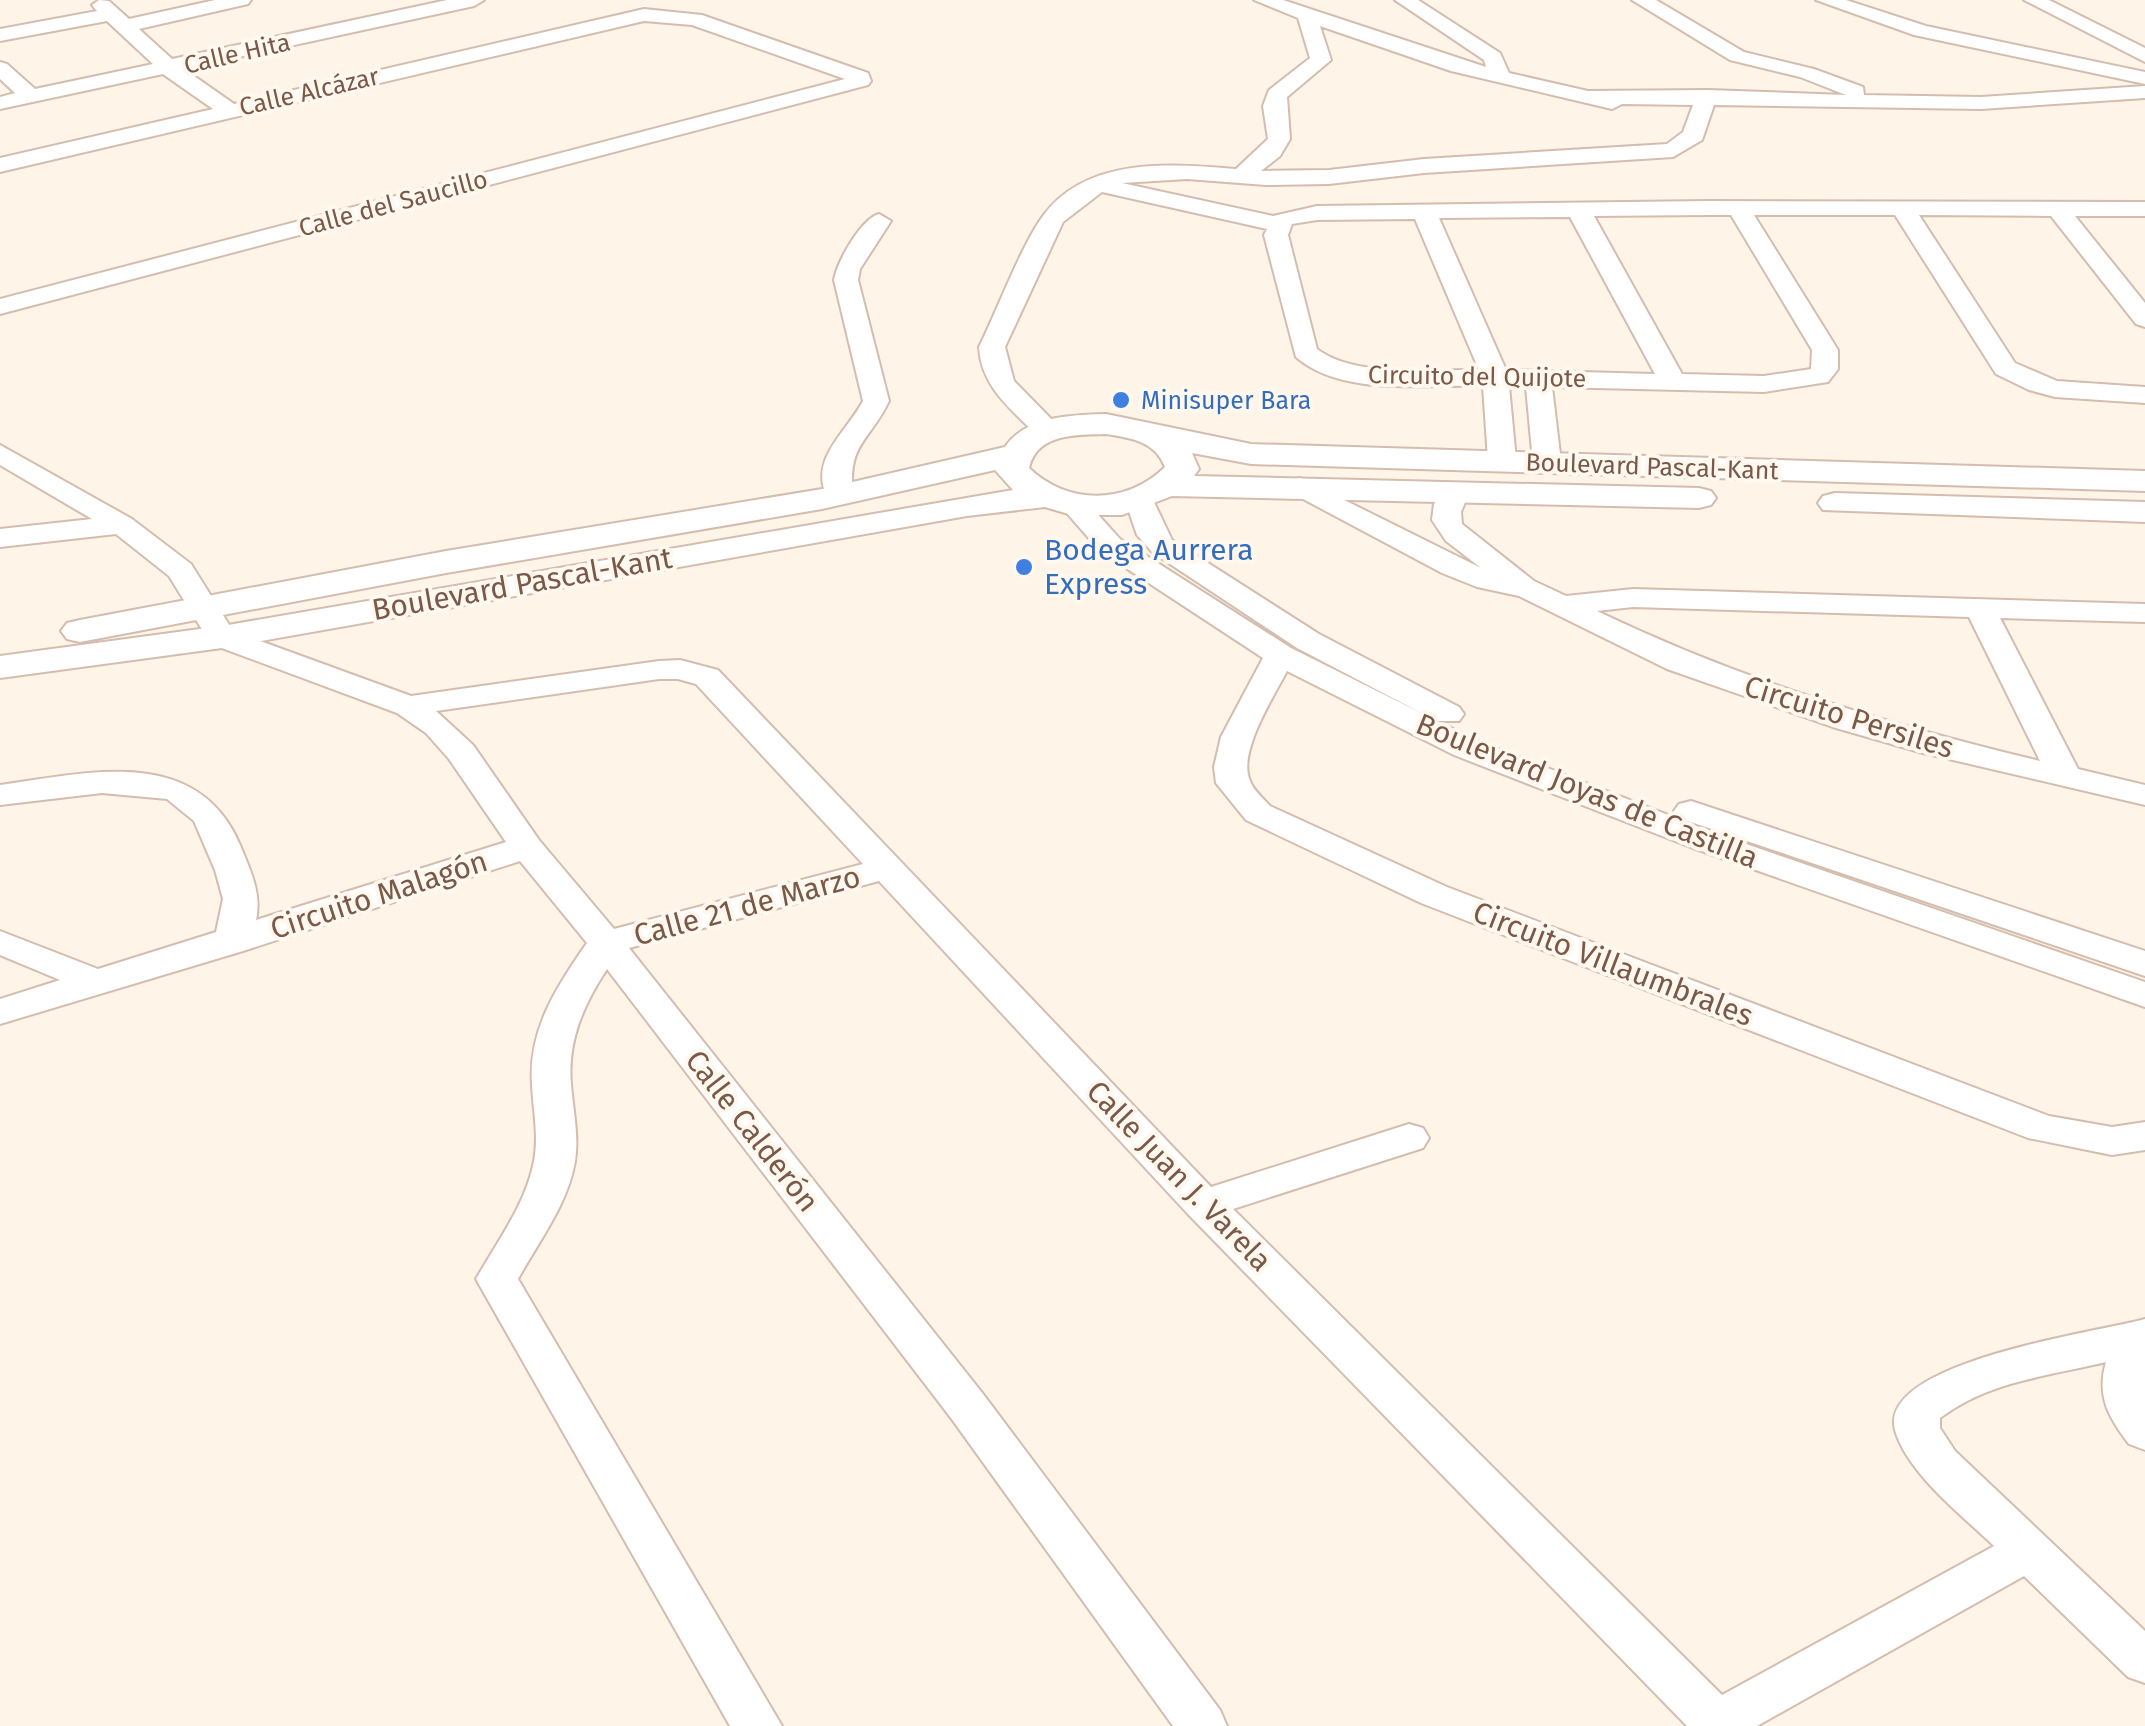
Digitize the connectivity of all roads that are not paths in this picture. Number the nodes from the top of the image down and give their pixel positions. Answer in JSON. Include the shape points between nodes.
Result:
{"nodes":[{"id":1,"x":241,"y":0,"type":"edge"},
{"id":2,"x":474,"y":0,"type":"edge"},
{"id":3,"x":1405,"y":0,"type":"edge"},
{"id":4,"x":1642,"y":0,"type":"edge"},
{"id":5,"x":1826,"y":0,"type":"edge"},
{"id":6,"x":2034,"y":0,"type":"edge"},
{"id":7,"x":1285,"y":5,"type":"edge"},
{"id":8,"x":113,"y":15,"type":"junction"},
{"id":9,"x":0,"y":35,"type":"edge"},
{"id":10,"x":1738,"y":56,"type":"junction"},
{"id":11,"x":2145,"y":56,"type":"edge"},
{"id":12,"x":0,"y":68,"type":"edge"},
{"id":13,"x":169,"y":68,"type":"junction"},
{"id":14,"x":1500,"y":77,"type":"junction"},
{"id":15,"x":2145,"y":78,"type":"edge"},
{"id":16,"x":2145,"y":92,"type":"edge"},
{"id":17,"x":30,"y":96,"type":"junction"},
{"id":18,"x":1708,"y":96,"type":"junction"},
{"id":19,"x":1590,"y":97,"type":"junction"},
{"id":20,"x":1755,"y":98,"type":"junction"},
{"id":21,"x":1873,"y":98,"type":"junction"},
{"id":22,"x":785,"y":100,"type":"joint"},
{"id":23,"x":0,"y":103,"type":"edge"},
{"id":24,"x":228,"y":110,"type":"junction"},
{"id":25,"x":1694,"y":124,"type":"junction"},
{"id":26,"x":0,"y":164,"type":"edge"},
{"id":27,"x":1242,"y":176,"type":"junction"},
{"id":28,"x":1096,"y":185,"type":"junction"},
{"id":29,"x":2056,"y":208,"type":"junction"},
{"id":30,"x":1903,"y":209,"type":"junction"},
{"id":31,"x":2145,"y":209,"type":"edge"},
{"id":32,"x":1578,"y":210,"type":"junction"},
{"id":33,"x":1740,"y":210,"type":"junction"},
{"id":34,"x":1425,"y":214,"type":"junction"},
{"id":35,"x":879,"y":221,"type":"dead end"},
{"id":36,"x":1278,"y":224,"type":"junction"},
{"id":37,"x":0,"y":306,"type":"edge"},
{"id":38,"x":2145,"y":319,"type":"edge"},
{"id":39,"x":1495,"y":376,"type":"junction"},
{"id":40,"x":1538,"y":377,"type":"junction"},
{"id":41,"x":1672,"y":380,"type":"junction"},
{"id":42,"x":2145,"y":395,"type":"edge"},
{"id":43,"x":1048,"y":430,"type":"junction"},
{"id":44,"x":1160,"y":437,"type":"junction"},
{"id":45,"x":0,"y":453,"type":"edge"},
{"id":46,"x":1013,"y":455,"type":"junction"},
{"id":47,"x":1502,"y":460,"type":"junction"},
{"id":48,"x":1548,"y":462,"type":"junction"},
{"id":49,"x":2145,"y":482,"type":"edge"},
{"id":50,"x":1733,"y":485,"type":"junction"},
{"id":51,"x":1300,"y":486,"type":"junction"},
{"id":52,"x":1456,"y":490,"type":"junction"},
{"id":53,"x":1154,"y":493,"type":"junction"},
{"id":54,"x":840,"y":494,"type":"junction"},
{"id":55,"x":1059,"y":500,"type":"junction"},
{"id":56,"x":2145,"y":512,"type":"edge"},
{"id":57,"x":122,"y":525,"type":"junction"},
{"id":58,"x":0,"y":538,"type":"edge"},
{"id":59,"x":1528,"y":589,"type":"junction"},
{"id":60,"x":1564,"y":605,"type":"junction"},
{"id":61,"x":1978,"y":607,"type":"junction"},
{"id":62,"x":2145,"y":614,"type":"edge"},
{"id":63,"x":213,"y":622,"type":"junction"},
{"id":64,"x":0,"y":643,"type":"edge"},
{"id":65,"x":1280,"y":655,"type":"junction"},
{"id":66,"x":0,"y":667,"type":"edge"},
{"id":67,"x":408,"y":706,"type":"junction"},
{"id":68,"x":2064,"y":775,"type":"junction"},
{"id":69,"x":0,"y":795,"type":"edge"},
{"id":70,"x":2145,"y":795,"type":"edge"},
{"id":71,"x":527,"y":847,"type":"junction"},
{"id":72,"x":889,"y":868,"type":"junction"},
{"id":73,"x":0,"y":942,"type":"edge"},
{"id":74,"x":230,"y":943,"type":"junction"},
{"id":75,"x":606,"y":944,"type":"junction"},
{"id":76,"x":2145,"y":964,"type":"edge"},
{"id":77,"x":95,"y":981,"type":"junction"},
{"id":78,"x":2145,"y":995,"type":"edge"},
{"id":79,"x":0,"y":1012,"type":"edge"},
{"id":80,"x":2145,"y":1136,"type":"edge"},
{"id":81,"x":1409,"y":1138,"type":"dead end"},
{"id":82,"x":1204,"y":1204,"type":"junction"},
{"id":83,"x":2140,"y":1337,"type":"edge"},
{"id":84,"x":2145,"y":1432,"type":"edge"},
{"id":85,"x":2027,"y":1552,"type":"junction"},
{"id":86,"x":2145,"y":1662,"type":"edge"},
{"id":87,"x":1719,"y":1724,"type":"edge"},
{"id":88,"x":757,"y":1726,"type":"edge"},
{"id":89,"x":1202,"y":1726,"type":"edge"}],
"edges":[{"from":1,"to":8,"type":"street"},
{"from":2,"to":13,"type":"street","name":"Calle Hita"},
{"from":3,"to":14,"type":"street","via":[[1493,57]]},
{"from":4,"to":10,"type":"street"},
{"from":5,"to":15,"type":"street","via":[[1920,31]]},
{"from":6,"to":11,"type":"street"},
{"from":7,"to":14,"type":"street"},
{"from":7,"to":27,"type":"street","via":[[1321,60],[1277,94],[1279,139]]},
{"from":8,"to":9,"type":"street"},
{"from":8,"to":13,"type":"street"},
{"from":10,"to":20,"type":"street"},
{"from":10,"to":21,"type":"street","via":[[1807,72]]},
{"from":12,"to":17,"type":"street"},
{"from":13,"to":17,"type":"street","name":"Calle Hita"},
{"from":13,"to":24,"type":"street"},
{"from":14,"to":19,"type":"street"},
{"from":16,"to":21,"type":"street","via":[[1981,103]]},
{"from":17,"to":23,"type":"street","name":"Calle Hita"},
{"from":18,"to":19,"type":"street"},
{"from":18,"to":20,"type":"street"},
{"from":18,"to":25,"type":"street"},
{"from":19,"to":25,"type":"street"},
{"from":20,"to":21,"type":"street"},
{"from":22,"to":24,"type":"street","name":"Calle Alcázar","via":[[843,88],[861,77],[667,14],[618,19]]},
{"from":22,"to":37,"type":"street","name":"Calle del Saucillo"},
{"from":24,"to":26,"type":"street","name":"Calle Alcázar"},
{"from":25,"to":27,"type":"street","via":[[1688,143],[1645,154],[1329,177]]},
{"from":27,"to":28,"type":"street","via":[[1153,172]]},
{"from":28,"to":36,"type":"street"},
{"from":28,"to":43,"type":"street","via":[[1053,218],[992,347],[990,365],[998,380]]},
{"from":29,"to":30,"type":"street"},
{"from":29,"to":31,"type":"street"},
{"from":29,"to":38,"type":"street"},
{"from":30,"to":33,"type":"street"},
{"from":30,"to":42,"type":"street","via":[[2006,368],[2053,390]]},
{"from":32,"to":33,"type":"street"},
{"from":32,"to":34,"type":"street"},
{"from":32,"to":41,"type":"street"},
{"from":33,"to":41,"type":"street","name":"Circuito del Quijote","via":[[1810,321],[1825,350],[1824,369],[1784,383]]},
{"from":34,"to":36,"type":"street","via":[[1317,214]]},
{"from":34,"to":39,"type":"street"},
{"from":35,"to":54,"type":"street","via":[[846,280],[876,401],[834,465]]},
{"from":36,"to":39,"type":"street","name":"Circuito del Quijote","via":[[1279,256],[1302,342],[1318,364],[1363,375]]},
{"from":39,"to":40,"type":"street","name":"Circuito del Quijote"},
{"from":39,"to":47,"type":"street"},
{"from":40,"to":41,"type":"street","name":"Circuito del Quijote"},
{"from":40,"to":48,"type":"street"},
{"from":43,"to":44,"type":"street","name":"Boulevard Pascal-Kant","via":[[1106,424]]},
{"from":43,"to":46,"type":"street","name":"Boulevard Pascal-Kant"},
{"from":44,"to":47,"type":"street","name":"Boulevard Pascal-Kant","via":[[1252,454]]},
{"from":44,"to":53,"type":"street","via":[[1178,452],[1182,470]]},
{"from":45,"to":57,"type":"street"},
{"from":46,"to":54,"type":"street","name":"Boulevard Pascal-Kant"},
{"from":46,"to":55,"type":"street","via":[[1012,470],[1022,484]]},
{"from":47,"to":48,"type":"street","name":"Boulevard Pascal-Kant"},
{"from":48,"to":50,"type":"street","name":"Boulevard Pascal-Kant"},
{"from":49,"to":50,"type":"street","name":"Boulevard Pascal-Kant"},
{"from":50,"to":52,"type":"street","name":"Boulevard Pascal-Kant"},
{"from":50,"to":56,"type":"street","name":"Boulevard Pascal-Kant"},
{"from":51,"to":52,"type":"street","name":"Boulevard Pascal-Kant"},
{"from":51,"to":53,"type":"street","name":"Boulevard Pascal-Kant"},
{"from":51,"to":59,"type":"street","name":"Circuito Persiles","via":[[1452,567]]},
{"from":52,"to":59,"type":"street","name":"Circuito Persiles","via":[[1447,507],[1451,532]]},
{"from":53,"to":55,"type":"street","name":"Boulevard Pascal-Kant","via":[[1107,506]]},
{"from":53,"to":76,"type":"street","name":"Boulevard Joyas de Castilla","via":[[1152,535],[1162,546],[1308,641],[1483,730],[1653,799]]},
{"from":54,"to":63,"type":"street","name":"Boulevard Pascal-Kant"},
{"from":55,"to":63,"type":"street","name":"Boulevard Pascal-Kant","via":[[967,506]]},
{"from":55,"to":65,"type":"street","name":"Boulevard Joyas de Castilla","via":[[1110,545]]},
{"from":57,"to":58,"type":"street"},
{"from":57,"to":63,"type":"street","via":[[180,570]]},
{"from":59,"to":60,"type":"street","name":"Circuito Persiles"},
{"from":60,"to":61,"type":"street","name":"Circuito Persiles","via":[[1633,598]]},
{"from":60,"to":68,"type":"street","name":"Circuito Persiles","via":[[1678,662],[1846,721]]},
{"from":61,"to":62,"type":"street","name":"Circuito Persiles"},
{"from":61,"to":68,"type":"street"},
{"from":63,"to":64,"type":"street","name":"Boulevard Pascal-Kant"},
{"from":63,"to":66,"type":"street","name":"Boulevard Pascal-Kant"},
{"from":63,"to":67,"type":"street","name":"Calle Calderón"},
{"from":65,"to":78,"type":"street","name":"Boulevard Joyas de Castilla","via":[[1544,781]]},
{"from":65,"to":80,"type":"street","name":"Circuito Villaumbrales","via":[[1237,737],[1232,767],[1233,783],[1258,813],[1434,895],[2042,1128],[2112,1142]]},
{"from":67,"to":71,"type":"street","name":"Calle Calderón","via":[[461,752]]},
{"from":67,"to":72,"type":"street","name":"Calle Juan J. Varela","via":[[680,668],[707,676]]},
{"from":68,"to":70,"type":"street","name":"Circuito Persiles"},
{"from":69,"to":74,"type":"street","name":"Circuito Malagón","via":[[122,784],[172,788],[195,801],[216,828],[240,888],[244,909]]},
{"from":71,"to":74,"type":"street","name":"Circuito Malagón"},
{"from":71,"to":75,"type":"street","name":"Calle Calderón"},
{"from":72,"to":75,"type":"street","name":"Calle 21 de Marzo"},
{"from":72,"to":82,"type":"street","name":"Calle Juan J. Varela"},
{"from":73,"to":77,"type":"street"},
{"from":74,"to":77,"type":"street","name":"Circuito Malagón"},
{"from":75,"to":88,"type":"street","via":[[566,1001],[555,1033],[550,1056],[558,1139],[552,1172],[497,1279]]},
{"from":75,"to":89,"type":"street","name":"Calle Calderón","via":[[967,1406]]},
{"from":77,"to":79,"type":"street","name":"Circuito Malagón"},
{"from":81,"to":82,"type":"street"},
{"from":82,"to":87,"type":"street","name":"Calle Juan J. Varela"},
{"from":83,"to":84,"type":"street","via":[[2120,1388]]},
{"from":83,"to":85,"type":"street","via":[[2007,1369],[1950,1388],[1917,1411],[1918,1430],[1940,1464]]},
{"from":85,"to":86,"type":"street"},
{"from":85,"to":87,"type":"street"}]}
